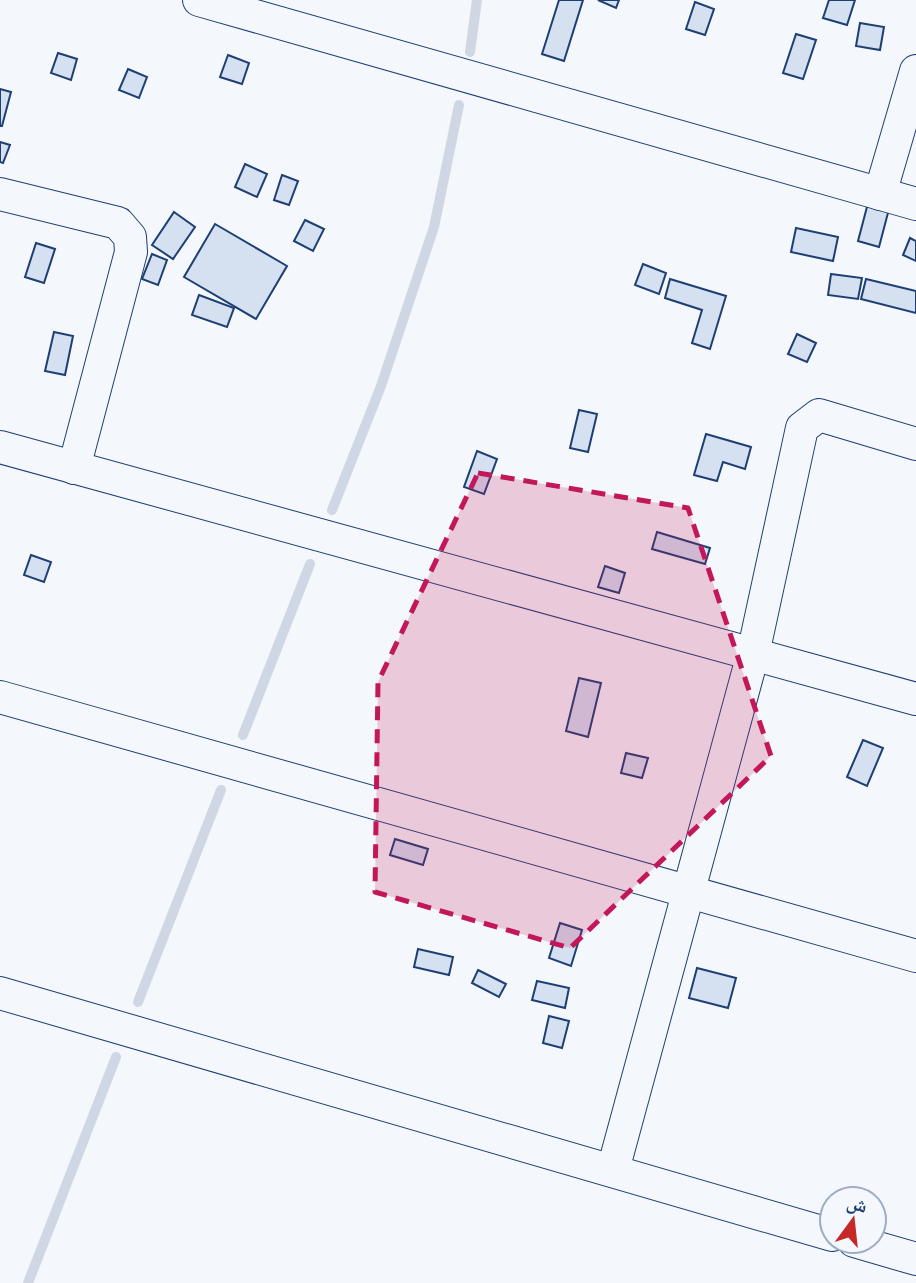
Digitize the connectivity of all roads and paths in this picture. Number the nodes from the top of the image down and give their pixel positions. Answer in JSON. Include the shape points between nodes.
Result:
{"nodes":[{"id":1,"x":200,"y":0,"type":"edge"},
{"id":2,"x":916,"y":71,"type":"edge"},
{"id":3,"x":0,"y":194,"type":"edge"},
{"id":4,"x":880,"y":194,"type":"junction"},
{"id":5,"x":916,"y":204,"type":"edge"},
{"id":6,"x":916,"y":444,"type":"edge"},
{"id":7,"x":0,"y":447,"type":"edge"},
{"id":8,"x":74,"y":468,"type":"junction"},
{"id":9,"x":753,"y":654,"type":"junction"},
{"id":10,"x":0,"y":697,"type":"edge"},
{"id":11,"x":916,"y":699,"type":"edge"},
{"id":12,"x":688,"y":890,"type":"junction"},
{"id":13,"x":916,"y":956,"type":"edge"},
{"id":14,"x":0,"y":993,"type":"edge"},
{"id":15,"x":612,"y":1170,"type":"junction"},
{"id":16,"x":818,"y":1230,"type":"edge"},
{"id":17,"x":888,"y":1251,"type":"edge"},
{"id":18,"x":916,"y":1259,"type":"edge"}],
"edges":[{"from":1,"to":4,"type":"street"},
{"from":2,"to":4,"type":"street"},
{"from":3,"to":8,"type":"street","via":[[118,223],[130,237],[131,252]]},
{"from":4,"to":5,"type":"street"},
{"from":6,"to":9,"type":"street","via":[[819,415],[802,428]]},
{"from":7,"to":8,"type":"street"},
{"from":8,"to":9,"type":"street"},
{"from":9,"to":11,"type":"street"},
{"from":9,"to":12,"type":"street"},
{"from":10,"to":12,"type":"street"},
{"from":12,"to":13,"type":"street"},
{"from":12,"to":15,"type":"street"},
{"from":14,"to":15,"type":"street"},
{"from":15,"to":16,"type":"street"},
{"from":17,"to":18,"type":"street"}]}
